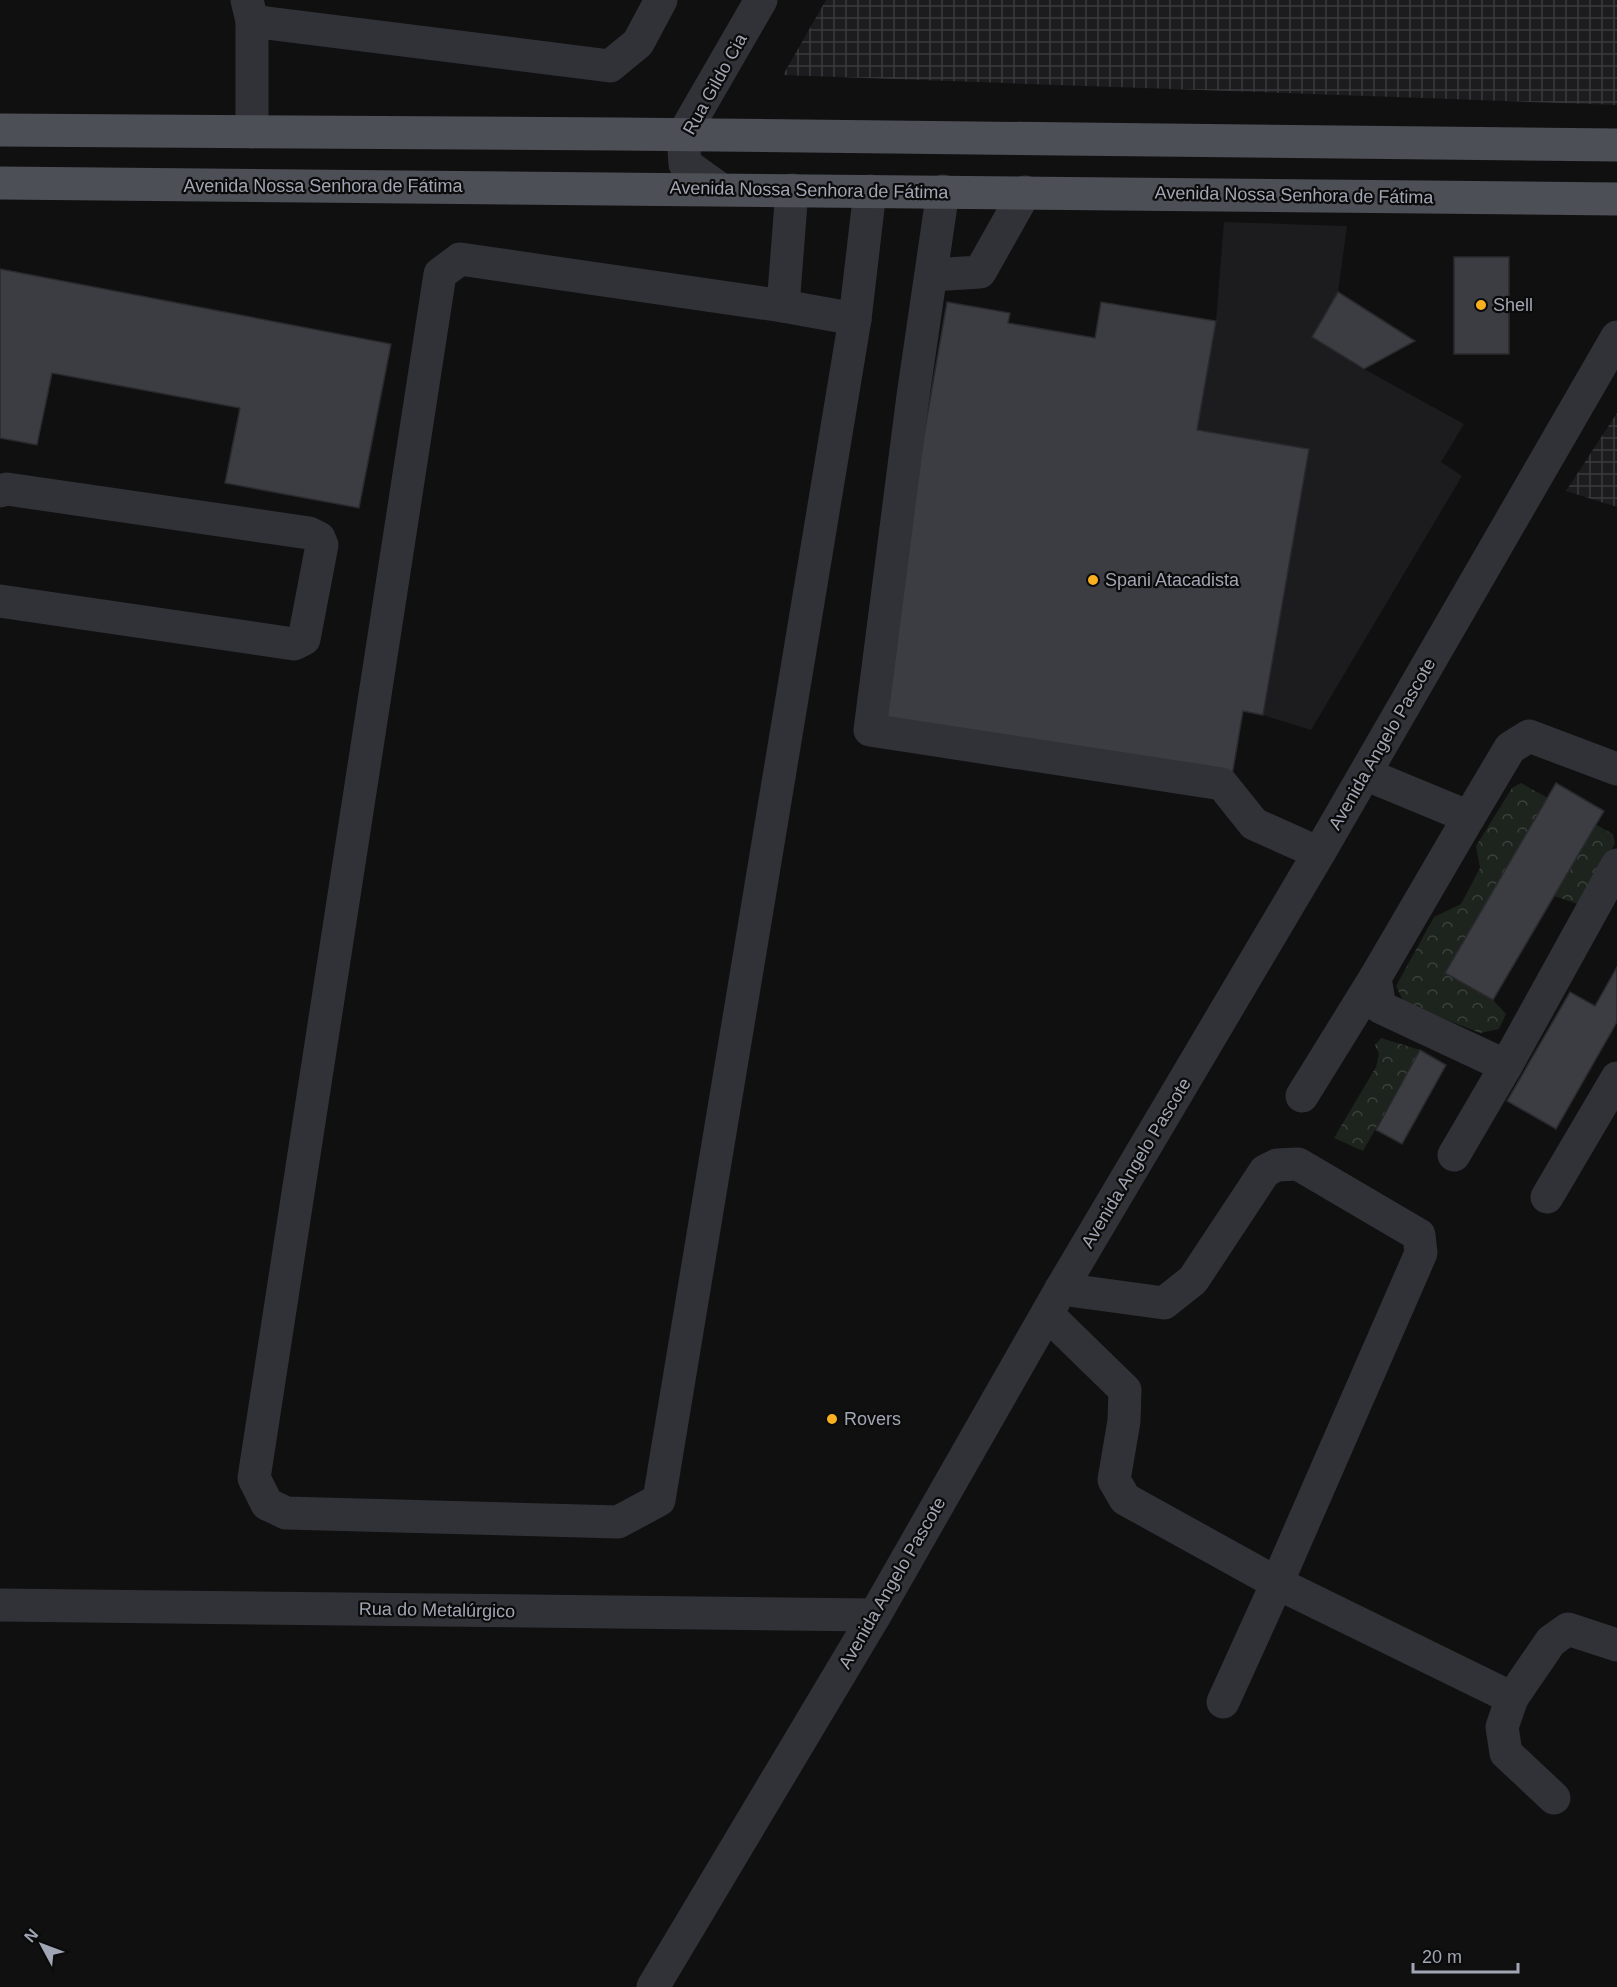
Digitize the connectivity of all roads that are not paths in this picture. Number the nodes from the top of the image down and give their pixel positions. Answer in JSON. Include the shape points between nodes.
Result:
{"nodes":[{"id":1,"x":661,"y":0,"type":"edge"},
{"id":2,"x":761,"y":0,"type":"edge"},
{"id":3,"x":249,"y":10,"type":"edge"},
{"id":4,"x":0,"y":130,"type":"edge"},
{"id":5,"x":252,"y":132,"type":"junction"},
{"id":6,"x":683,"y":135,"type":"junction"},
{"id":7,"x":1617,"y":145,"type":"edge"},
{"id":8,"x":0,"y":183,"type":"edge"},
{"id":9,"x":720,"y":189,"type":"junction"},
{"id":10,"x":792,"y":190,"type":"junction"},
{"id":11,"x":870,"y":191,"type":"junction"},
{"id":12,"x":943,"y":191,"type":"junction"},
{"id":13,"x":1025,"y":192,"type":"junction"},
{"id":14,"x":1617,"y":199,"type":"edge"},
{"id":15,"x":931,"y":275,"type":"junction"},
{"id":16,"x":783,"y":306,"type":"junction"},
{"id":17,"x":855,"y":319,"type":"junction"},
{"id":18,"x":1617,"y":337,"type":"edge"},
{"id":19,"x":0,"y":491,"type":"edge"},
{"id":20,"x":0,"y":601,"type":"edge"},
{"id":21,"x":1617,"y":770,"type":"edge"},
{"id":22,"x":1365,"y":774,"type":"junction"},
{"id":23,"x":1469,"y":817,"type":"junction"},
{"id":24,"x":1319,"y":853,"type":"junction"},
{"id":25,"x":1617,"y":865,"type":"edge"},
{"id":26,"x":1375,"y":978,"type":"junction"},
{"id":27,"x":1506,"y":1066,"type":"junction"},
{"id":28,"x":1617,"y":1078,"type":"edge"},
{"id":29,"x":1302,"y":1096,"type":"dead end"},
{"id":30,"x":1454,"y":1155,"type":"dead end"},
{"id":31,"x":1547,"y":1197,"type":"dead end"},
{"id":32,"x":1054,"y":1302,"type":"junction"},
{"id":33,"x":1276,"y":1583,"type":"junction"},
{"id":34,"x":0,"y":1605,"type":"edge"},
{"id":35,"x":875,"y":1615,"type":"junction"},
{"id":36,"x":1617,"y":1645,"type":"edge"},
{"id":37,"x":1512,"y":1698,"type":"junction"},
{"id":38,"x":1223,"y":1702,"type":"dead end"},
{"id":39,"x":1554,"y":1798,"type":"dead end"},
{"id":40,"x":653,"y":1987,"type":"edge"}],
"edges":[{"from":1,"to":3,"type":"street","via":[[638,43],[610,66]]},
{"from":2,"to":6,"type":"street","name":"Rua Gildo Cia"},
{"from":3,"to":5,"type":"street"},
{"from":4,"to":5,"type":"main road"},
{"from":5,"to":6,"type":"main road"},
{"from":6,"to":7,"type":"main road"},
{"from":6,"to":9,"type":"street","name":"Rua Gildo Cia","via":[[685,164]]},
{"from":8,"to":9,"type":"main road","name":"Avenida Nossa Senhora de Fátima"},
{"from":9,"to":10,"type":"main road","name":"Avenida Nossa Senhora de Fátima"},
{"from":10,"to":11,"type":"main road","name":"Avenida Nossa Senhora de Fátima"},
{"from":10,"to":16,"type":"street"},
{"from":11,"to":12,"type":"main road","name":"Avenida Nossa Senhora de Fátima"},
{"from":11,"to":17,"type":"street"},
{"from":12,"to":13,"type":"main road","name":"Avenida Nossa Senhora de Fátima"},
{"from":12,"to":15,"type":"street"},
{"from":13,"to":14,"type":"main road","name":"Avenida Nossa Senhora de Fátima"},
{"from":13,"to":15,"type":"street","via":[[980,272]]},
{"from":15,"to":24,"type":"street","via":[[870,730],[1222,784],[1254,824]]},
{"from":16,"to":17,"type":"street"},
{"from":16,"to":17,"type":"street","via":[[460,259],[440,274],[254,1478],[267,1504],[286,1513],[618,1522],[659,1500]]},
{"from":18,"to":22,"type":"street","name":"Avenida Angelo Pascote"},
{"from":19,"to":20,"type":"street","via":[[8,489],[309,533],[319,538],[322,546],[304,639],[294,644]]},
{"from":21,"to":23,"type":"street","via":[[1529,736],[1510,748]]},
{"from":22,"to":23,"type":"street"},
{"from":22,"to":24,"type":"street","name":"Avenida Angelo Pascote"},
{"from":23,"to":26,"type":"street"},
{"from":24,"to":32,"type":"street","name":"Avenida Angelo Pascote"},
{"from":25,"to":27,"type":"street"},
{"from":26,"to":27,"type":"street","via":[[1380,1006]]},
{"from":26,"to":29,"type":"street"},
{"from":27,"to":30,"type":"street"},
{"from":28,"to":31,"type":"street"},
{"from":32,"to":33,"type":"street","via":[[1125,1390],[1114,1480],[1125,1498]]},
{"from":32,"to":33,"type":"street","via":[[1164,1303],[1193,1280],[1265,1171],[1277,1165],[1298,1164],[1419,1235],[1421,1253]]},
{"from":32,"to":35,"type":"street","name":"Avenida Angelo Pascote"},
{"from":33,"to":37,"type":"street"},
{"from":33,"to":38,"type":"street"},
{"from":34,"to":35,"type":"street","name":"Rua do Metalúrgico"},
{"from":35,"to":40,"type":"street","name":"Avenida Angelo Pascote"},
{"from":36,"to":37,"type":"street","via":[[1568,1629],[1551,1641]]},
{"from":37,"to":39,"type":"street","via":[[1502,1727],[1506,1753]]}]}
